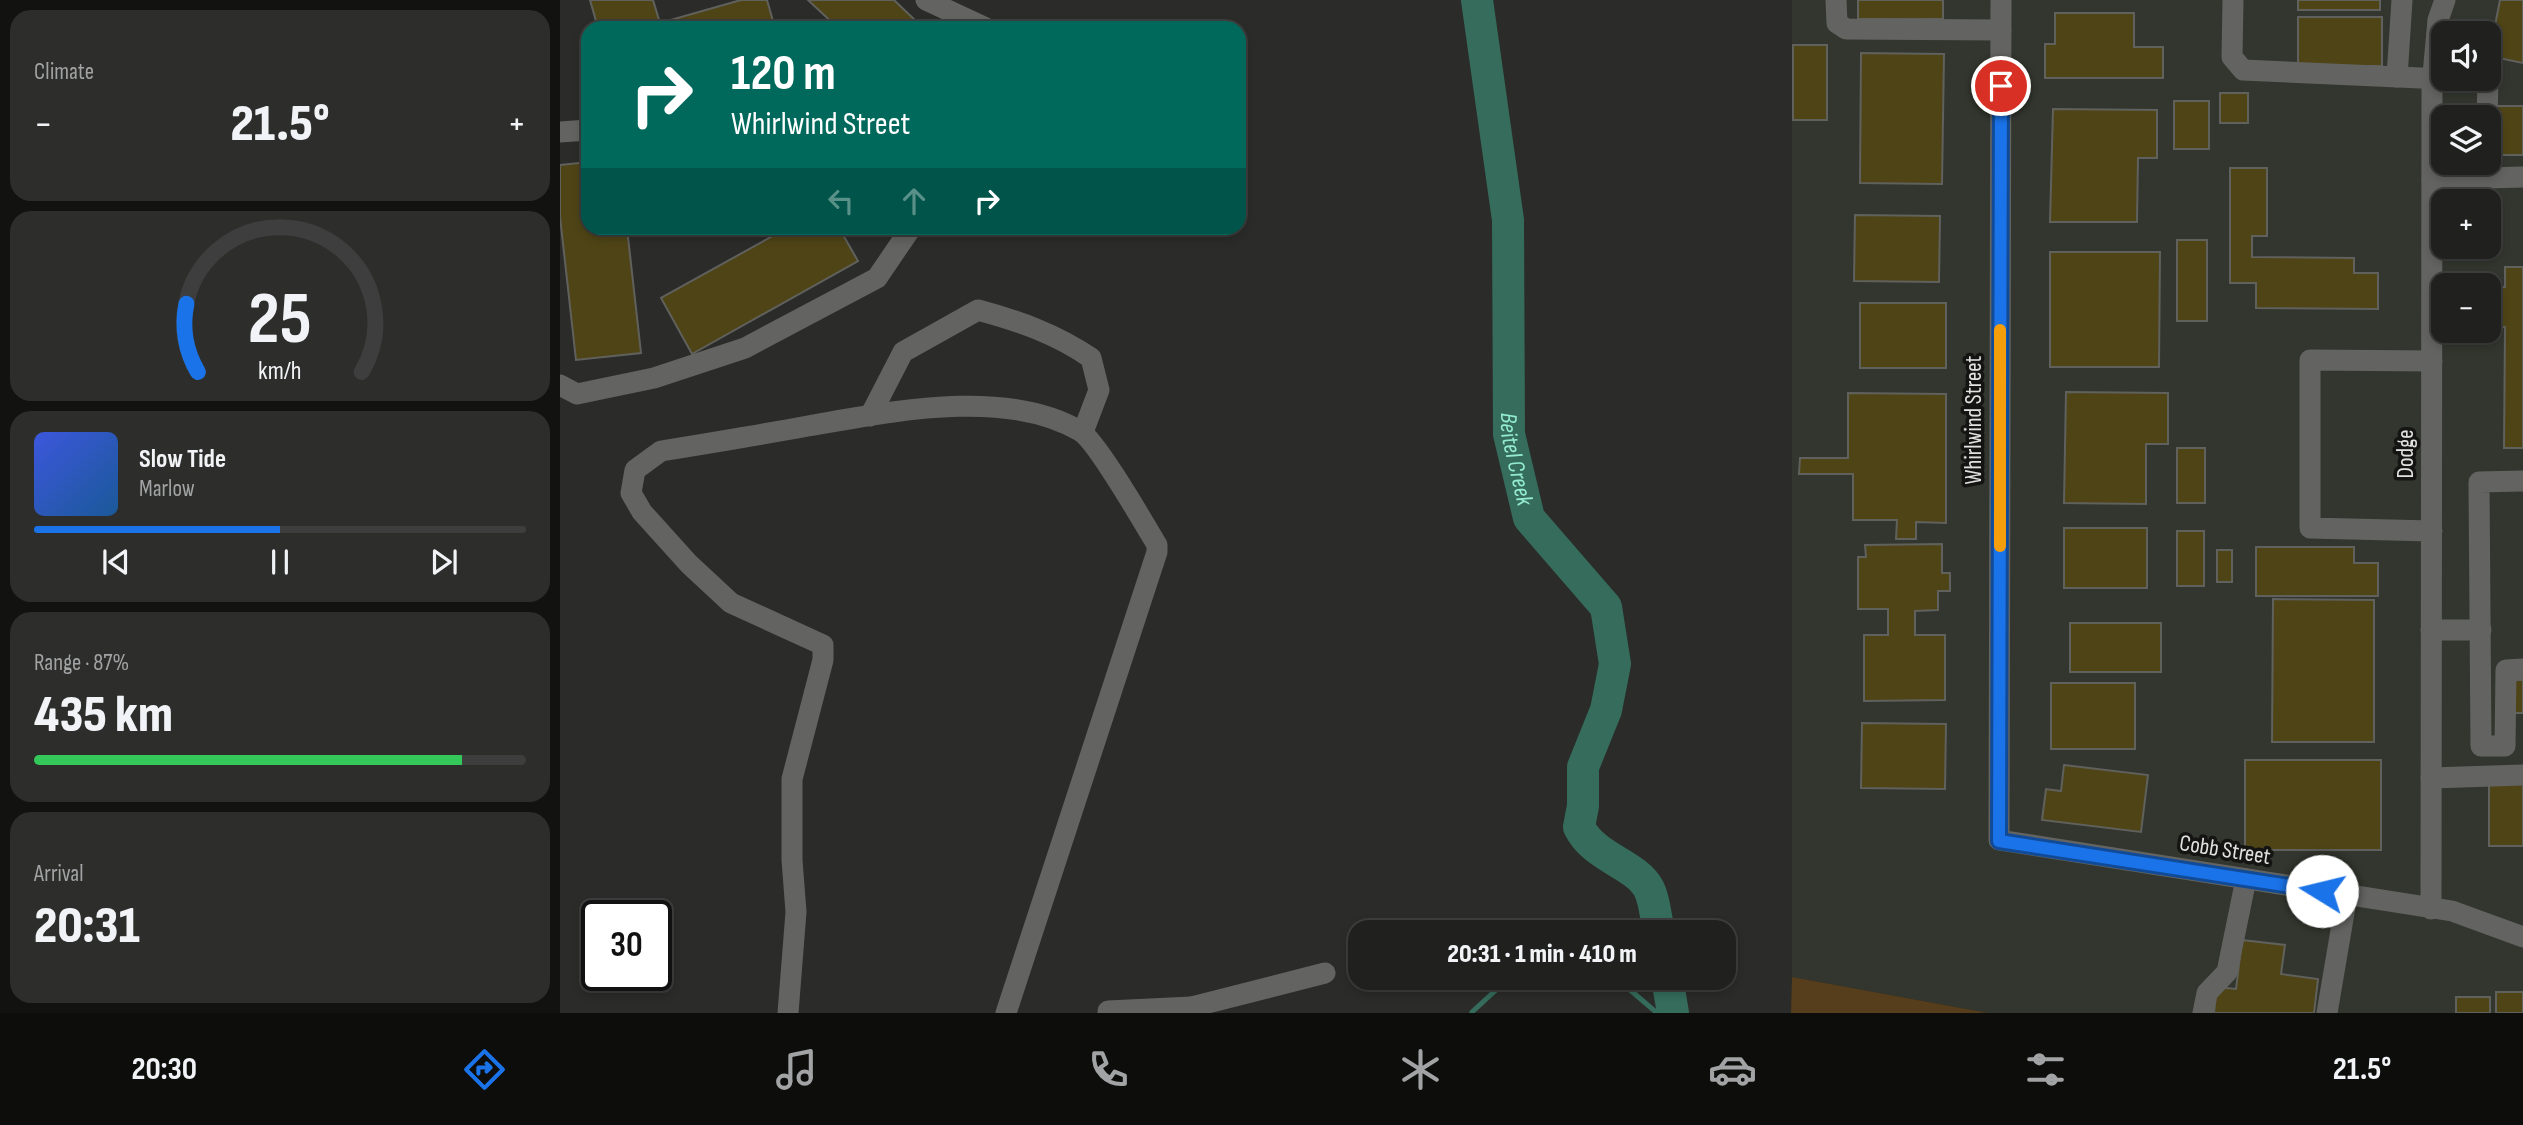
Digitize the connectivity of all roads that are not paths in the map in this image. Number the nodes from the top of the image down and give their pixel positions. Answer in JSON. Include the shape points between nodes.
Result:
{"nodes":[{"id":1,"x":926,"y":0,"type":"edge"},
{"id":2,"x":1836,"y":0,"type":"edge"},
{"id":3,"x":2001,"y":0,"type":"edge"},
{"id":4,"x":2233,"y":0,"type":"edge"},
{"id":5,"x":2402,"y":0,"type":"edge"},
{"id":6,"x":2445,"y":0,"type":"edge"},
{"id":7,"x":971,"y":21,"type":"edge"},
{"id":8,"x":2440,"y":21,"type":"edge"},
{"id":9,"x":2401,"y":25,"type":"junction"},
{"id":10,"x":2001,"y":30,"type":"junction"},
{"id":11,"x":2431,"y":31,"type":"edge"},
{"id":12,"x":2397,"y":77,"type":"junction"},
{"id":13,"x":2431,"y":79,"type":"edge"},
{"id":14,"x":2439,"y":91,"type":"edge"},
{"id":15,"x":581,"y":130,"type":"edge"},
{"id":16,"x":560,"y":132,"type":"edge"},
{"id":17,"x":2501,"y":173,"type":"edge"},
{"id":18,"x":2459,"y":175,"type":"edge"},
{"id":19,"x":2523,"y":177,"type":"edge"},
{"id":20,"x":2432,"y":180,"type":"junction"},
{"id":21,"x":901,"y":235,"type":"edge"},
{"id":22,"x":2432,"y":361,"type":"junction"},
{"id":23,"x":560,"y":385,"type":"edge"},
{"id":24,"x":870,"y":416,"type":"junction"},
{"id":25,"x":1083,"y":432,"type":"junction"},
{"id":26,"x":2523,"y":481,"type":"edge"},
{"id":27,"x":2432,"y":531,"type":"junction"},
{"id":28,"x":2431,"y":630,"type":"junction"},
{"id":29,"x":2482,"y":630,"type":"junction"},
{"id":30,"x":2523,"y":669,"type":"edge"},
{"id":31,"x":2523,"y":775,"type":"edge"},
{"id":32,"x":2431,"y":778,"type":"junction"},
{"id":33,"x":1999,"y":841,"type":"joint"},
{"id":34,"x":2246,"y":879,"type":"junction"},
{"id":35,"x":2347,"y":895,"type":"junction"},
{"id":36,"x":2431,"y":909,"type":"junction"},
{"id":37,"x":2523,"y":937,"type":"edge"},
{"id":38,"x":1325,"y":973,"type":"dead end"},
{"id":39,"x":1192,"y":1010,"type":"edge"},
{"id":40,"x":1108,"y":1011,"type":"edge"},
{"id":41,"x":788,"y":1013,"type":"edge"},
{"id":42,"x":1006,"y":1013,"type":"edge"},
{"id":43,"x":2203,"y":1013,"type":"edge"},
{"id":44,"x":2327,"y":1013,"type":"edge"}],
"edges":[{"from":1,"to":7,"type":"street"},
{"from":2,"to":10,"type":"street","via":[[1837,23],[1846,29]]},
{"from":3,"to":10,"type":"street","name":"Whirlwind Street"},
{"from":4,"to":12,"type":"street","via":[[2232,57],[2243,70]]},
{"from":5,"to":9,"type":"street"},
{"from":6,"to":8,"type":"street","name":"Dodge"},
{"from":9,"to":11,"type":"street"},
{"from":9,"to":12,"type":"street"},
{"from":10,"to":33,"type":"street","name":"Whirlwind Street"},
{"from":12,"to":13,"type":"street"},
{"from":14,"to":20,"type":"street","name":"Dodge"},
{"from":15,"to":16,"type":"street"},
{"from":17,"to":19,"type":"street"},
{"from":18,"to":20,"type":"street"},
{"from":20,"to":22,"type":"street","name":"Dodge"},
{"from":21,"to":23,"type":"street","via":[[877,278],[745,348],[641,381],[577,394]]},
{"from":22,"to":27,"type":"street","name":"Dodge"},
{"from":22,"to":27,"type":"street","via":[[2310,360],[2310,528]]},
{"from":24,"to":25,"type":"street","via":[[991,407],[1043,416]]},
{"from":24,"to":25,"type":"street","via":[[903,352],[978,310],[1027,324],[1091,358],[1099,390]]},
{"from":24,"to":41,"type":"street","via":[[661,451],[635,470],[631,493],[681,556],[731,603],[823,645],[792,779],[796,912]]},
{"from":25,"to":42,"type":"street","via":[[1157,545],[1157,559]]},
{"from":26,"to":29,"type":"street","via":[[2479,482]]},
{"from":27,"to":28,"type":"street","name":"Dodge"},
{"from":28,"to":29,"type":"street"},
{"from":28,"to":32,"type":"street","name":"Dodge"},
{"from":29,"to":30,"type":"street","via":[[2481,746],[2505,746],[2507,670]]},
{"from":31,"to":32,"type":"street"},
{"from":32,"to":36,"type":"street","name":"Dodge"},
{"from":33,"to":34,"type":"street","name":"Cobb Street"},
{"from":34,"to":35,"type":"street","name":"Cobb Street"},
{"from":34,"to":43,"type":"street","via":[[2227,972],[2207,993]]},
{"from":35,"to":36,"type":"street","name":"Cobb Street"},
{"from":35,"to":44,"type":"street"},
{"from":36,"to":37,"type":"street","name":"Cobb Street","via":[[2452,911]]},
{"from":38,"to":39,"type":"street"},
{"from":39,"to":40,"type":"street"}]}
